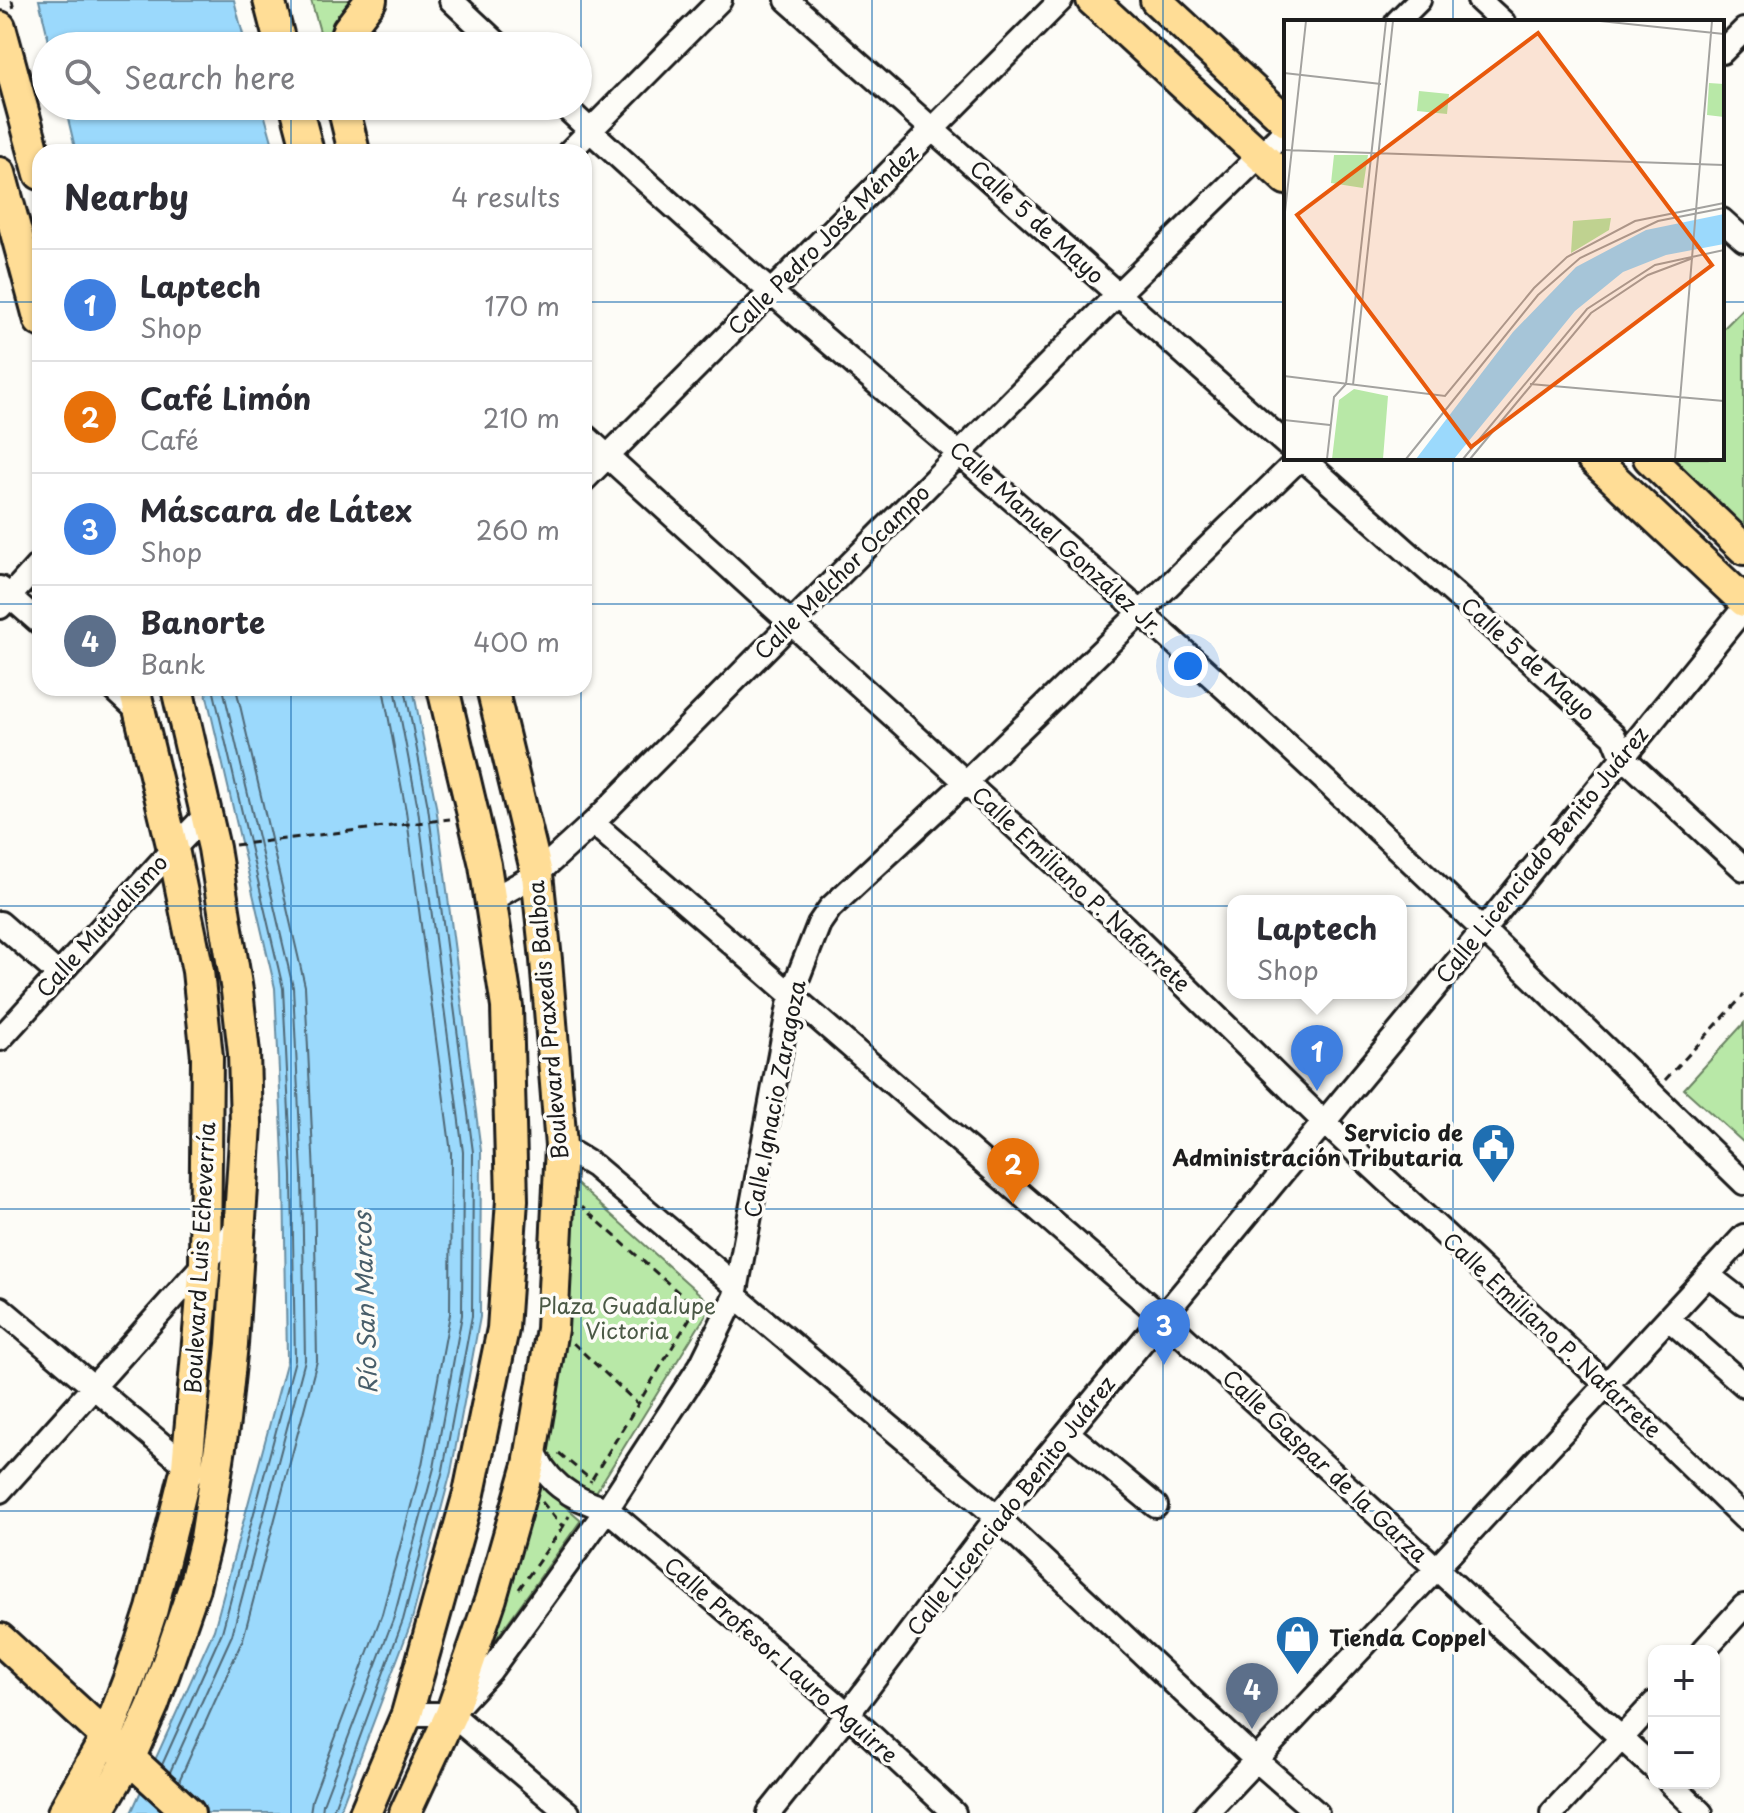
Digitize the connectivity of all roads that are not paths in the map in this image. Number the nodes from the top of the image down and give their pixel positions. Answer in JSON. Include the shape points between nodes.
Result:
{"nodes":[{"id":1,"x":269,"y":0,"type":"edge"},
{"id":2,"x":371,"y":0,"type":"edge"},
{"id":3,"x":451,"y":0,"type":"edge"},
{"id":4,"x":720,"y":0,"type":"edge"},
{"id":5,"x":787,"y":0,"type":"edge"},
{"id":6,"x":1061,"y":0,"type":"edge"},
{"id":7,"x":1092,"y":0,"type":"edge"},
{"id":8,"x":1156,"y":0,"type":"edge"},
{"id":9,"x":1419,"y":0,"type":"edge"},
{"id":10,"x":1479,"y":0,"type":"edge"},
{"id":11,"x":1399,"y":20,"type":"edge"},
{"id":12,"x":1501,"y":20,"type":"edge"},
{"id":13,"x":0,"y":27,"type":"edge"},
{"id":14,"x":1744,"y":30,"type":"edge"},
{"id":15,"x":277,"y":32,"type":"edge"},
{"id":16,"x":347,"y":32,"type":"edge"},
{"id":17,"x":485,"y":32,"type":"edge"},
{"id":18,"x":1724,"y":50,"type":"edge"},
{"id":19,"x":1284,"y":119,"type":"edge"},
{"id":20,"x":300,"y":120,"type":"edge"},
{"id":21,"x":346,"y":120,"type":"edge"},
{"id":22,"x":579,"y":120,"type":"edge"},
{"id":23,"x":933,"y":129,"type":"junction"},
{"id":24,"x":591,"y":131,"type":"junction"},
{"id":25,"x":1284,"y":132,"type":"edge"},
{"id":26,"x":306,"y":144,"type":"edge"},
{"id":27,"x":352,"y":144,"type":"edge"},
{"id":28,"x":577,"y":144,"type":"edge"},
{"id":29,"x":32,"y":145,"type":"edge"},
{"id":30,"x":1260,"y":156,"type":"junction"},
{"id":31,"x":1284,"y":177,"type":"edge"},
{"id":32,"x":2,"y":195,"type":"edge"},
{"id":33,"x":1724,"y":222,"type":"edge"},
{"id":34,"x":1744,"y":240,"type":"edge"},
{"id":35,"x":771,"y":291,"type":"junction"},
{"id":36,"x":32,"y":294,"type":"edge"},
{"id":37,"x":1118,"y":294,"type":"junction"},
{"id":38,"x":592,"y":442,"type":"edge"},
{"id":39,"x":1284,"y":442,"type":"edge"},
{"id":40,"x":960,"y":453,"type":"junction"},
{"id":41,"x":608,"y":457,"type":"junction"},
{"id":42,"x":1299,"y":460,"type":"edge"},
{"id":43,"x":1303,"y":460,"type":"edge"},
{"id":44,"x":1594,"y":460,"type":"edge"},
{"id":45,"x":1651,"y":460,"type":"edge"},
{"id":46,"x":592,"y":472,"type":"edge"},
{"id":47,"x":1744,"y":549,"type":"edge"},
{"id":48,"x":32,"y":570,"type":"edge"},
{"id":49,"x":3,"y":597,"type":"edge"},
{"id":50,"x":1744,"y":601,"type":"edge"},
{"id":51,"x":1744,"y":608,"type":"edge"},
{"id":52,"x":1141,"y":612,"type":"junction"},
{"id":53,"x":32,"y":617,"type":"edge"},
{"id":54,"x":792,"y":624,"type":"junction"},
{"id":55,"x":179,"y":696,"type":"edge"},
{"id":56,"x":445,"y":696,"type":"edge"},
{"id":57,"x":494,"y":696,"type":"edge"},
{"id":58,"x":136,"y":700,"type":"edge"},
{"id":59,"x":1622,"y":756,"type":"junction"},
{"id":60,"x":966,"y":782,"type":"junction"},
{"id":61,"x":206,"y":815,"type":"junction"},
{"id":62,"x":593,"y":823,"type":"junction"},
{"id":63,"x":173,"y":849,"type":"junction"},
{"id":64,"x":1744,"y":869,"type":"edge"},
{"id":65,"x":537,"y":874,"type":"junction"},
{"id":66,"x":491,"y":900,"type":"junction"},
{"id":67,"x":0,"y":923,"type":"edge"},
{"id":68,"x":1484,"y":929,"type":"junction"},
{"id":69,"x":58,"y":974,"type":"junction"},
{"id":70,"x":791,"y":995,"type":"junction"},
{"id":71,"x":0,"y":1039,"type":"edge"},
{"id":72,"x":1324,"y":1122,"type":"junction"},
{"id":73,"x":561,"y":1146,"type":"junction"},
{"id":74,"x":1744,"y":1183,"type":"edge"},
{"id":75,"x":238,"y":1226,"type":"junction"},
{"id":76,"x":1744,"y":1236,"type":"edge"},
{"id":77,"x":205,"y":1263,"type":"junction"},
{"id":78,"x":1708,"y":1275,"type":"junction"},
{"id":79,"x":736,"y":1291,"type":"junction"},
{"id":80,"x":1744,"y":1303,"type":"edge"},
{"id":81,"x":0,"y":1308,"type":"edge"},
{"id":82,"x":1161,"y":1316,"type":"junction"},
{"id":83,"x":1668,"y":1318,"type":"junction"},
{"id":84,"x":1607,"y":1385,"type":"junction"},
{"id":85,"x":1744,"y":1385,"type":"edge"},
{"id":86,"x":93,"y":1388,"type":"junction"},
{"id":87,"x":1068,"y":1433,"type":"junction"},
{"id":88,"x":531,"y":1441,"type":"junction"},
{"id":89,"x":187,"y":1467,"type":"junction"},
{"id":90,"x":214,"y":1488,"type":"junction"},
{"id":91,"x":0,"y":1491,"type":"edge"},
{"id":92,"x":1156,"y":1506,"type":"dead end"},
{"id":93,"x":607,"y":1509,"type":"junction"},
{"id":94,"x":997,"y":1517,"type":"junction"},
{"id":95,"x":1744,"y":1518,"type":"edge"},
{"id":96,"x":1436,"y":1569,"type":"junction"},
{"id":97,"x":1744,"y":1606,"type":"edge"},
{"id":98,"x":0,"y":1639,"type":"edge"},
{"id":99,"x":1708,"y":1645,"type":"edge"},
{"id":100,"x":1648,"y":1710,"type":"edge"},
{"id":101,"x":407,"y":1714,"type":"junction"},
{"id":102,"x":451,"y":1714,"type":"junction"},
{"id":103,"x":848,"y":1714,"type":"junction"},
{"id":104,"x":107,"y":1736,"type":"junction"},
{"id":105,"x":1623,"y":1737,"type":"junction"},
{"id":106,"x":1256,"y":1760,"type":"junction"},
{"id":107,"x":1648,"y":1762,"type":"edge"},
{"id":108,"x":137,"y":1765,"type":"junction"},
{"id":109,"x":1676,"y":1789,"type":"edge"},
{"id":110,"x":63,"y":1813,"type":"edge"},
{"id":111,"x":97,"y":1813,"type":"edge"},
{"id":112,"x":189,"y":1813,"type":"edge"},
{"id":113,"x":365,"y":1813,"type":"edge"},
{"id":114,"x":405,"y":1813,"type":"edge"},
{"id":115,"x":568,"y":1813,"type":"edge"},
{"id":116,"x":769,"y":1813,"type":"edge"},
{"id":117,"x":954,"y":1813,"type":"edge"},
{"id":118,"x":1206,"y":1813,"type":"edge"},
{"id":119,"x":1317,"y":1813,"type":"edge"},
{"id":120,"x":1552,"y":1813,"type":"edge"},
{"id":121,"x":1701,"y":1813,"type":"edge"}],
"edges":[{"from":1,"to":15,"type":"main road"},
{"from":2,"to":16,"type":"main road"},
{"from":3,"to":17,"type":"street"},
{"from":4,"to":24,"type":"street"},
{"from":5,"to":23,"type":"street","name":"Calle 5 de Mayo"},
{"from":6,"to":23,"type":"street","name":"Calle Pedro José Méndez"},
{"from":7,"to":30,"type":"main road"},
{"from":8,"to":19,"type":"main road"},
{"from":9,"to":11,"type":"street"},
{"from":10,"to":12,"type":"street"},
{"from":13,"to":29,"type":"main road"},
{"from":14,"to":18,"type":"street"},
{"from":20,"to":26,"type":"main road"},
{"from":21,"to":27,"type":"main road"},
{"from":22,"to":24,"type":"street","name":"Calle Manuel González Jr."},
{"from":23,"to":35,"type":"street","name":"Calle Pedro José Méndez"},
{"from":23,"to":37,"type":"street","name":"Calle 5 de Mayo"},
{"from":24,"to":28,"type":"street"},
{"from":24,"to":35,"type":"street","name":"Calle Manuel González Jr."},
{"from":25,"to":30,"type":"street","name":"Calle Melchor Ocampo"},
{"from":30,"to":31,"type":"main road"},
{"from":30,"to":37,"type":"street","name":"Calle Melchor Ocampo"},
{"from":32,"to":36,"type":"main road"},
{"from":33,"to":34,"type":"street"},
{"from":35,"to":40,"type":"street","name":"Calle Manuel González Jr."},
{"from":35,"to":41,"type":"street","name":"Calle Pedro José Méndez"},
{"from":37,"to":39,"type":"street","name":"Calle 5 de Mayo"},
{"from":37,"to":40,"type":"street","name":"Calle Melchor Ocampo"},
{"from":38,"to":41,"type":"street","name":"Calle Emiliano P. Nafarrete"},
{"from":40,"to":52,"type":"street","name":"Calle Manuel González Jr."},
{"from":40,"to":54,"type":"street","name":"Calle Melchor Ocampo"},
{"from":41,"to":46,"type":"street","name":"Calle Pedro José Méndez"},
{"from":41,"to":54,"type":"street","name":"Calle Emiliano P. Nafarrete"},
{"from":42,"to":52,"type":"street","name":"Calle Ignacio Zaragoza"},
{"from":43,"to":59,"type":"street","name":"Calle 5 de Mayo","via":[[1614,736]]},
{"from":44,"to":50,"type":"main road"},
{"from":45,"to":47,"type":"main road"},
{"from":48,"to":49,"type":"street"},
{"from":49,"to":53,"type":"street"},
{"from":51,"to":59,"type":"street","name":"Calle Licenciado Benito Juárez"},
{"from":52,"to":60,"type":"street","name":"Calle Ignacio Zaragoza"},
{"from":52,"to":68,"type":"street","name":"Calle Manuel González Jr."},
{"from":54,"to":60,"type":"street","name":"Calle Emiliano P. Nafarrete"},
{"from":54,"to":62,"type":"street","name":"Calle Melchor Ocampo"},
{"from":55,"to":61,"type":"main road","name":"Boulevard Luis Echeverría"},
{"from":56,"to":66,"type":"main road","name":"Boulevard Praxedis Balboa"},
{"from":57,"to":65,"type":"main road","name":"Boulevard Praxedis Balboa"},
{"from":58,"to":63,"type":"main road","name":"Boulevard Luis Echeverría"},
{"from":59,"to":64,"type":"street","name":"Calle 5 de Mayo"},
{"from":59,"to":68,"type":"street","name":"Calle Licenciado Benito Juárez"},
{"from":60,"to":70,"type":"street","name":"Calle Ignacio Zaragoza","via":[[830,908]]},
{"from":60,"to":72,"type":"street","name":"Calle Emiliano P. Nafarrete","via":[[1124,926]]},
{"from":61,"to":63,"type":"street","name":"Calle Mutualismo"},
{"from":61,"to":75,"type":"main road","name":"Boulevard Luis Echeverría","via":[[244,1053],[246,1124]]},
{"from":62,"to":65,"type":"street","name":"Calle Melchor Ocampo"},
{"from":62,"to":70,"type":"street","name":"Calle Gaspar de la Garza"},
{"from":63,"to":69,"type":"street","name":"Calle Mutualismo"},
{"from":63,"to":77,"type":"main road","name":"Boulevard Luis Echeverría","via":[[198,971],[207,1057]]},
{"from":65,"to":66,"type":"street","name":"Calle Melchor Ocampo"},
{"from":65,"to":73,"type":"main road","name":"Boulevard Praxedis Balboa"},
{"from":66,"to":101,"type":"main road","name":"Boulevard Praxedis Balboa","via":[[507,1007],[512,1200],[503,1329],[469,1493]]},
{"from":67,"to":69,"type":"street"},
{"from":68,"to":72,"type":"street","name":"Calle Licenciado Benito Juárez"},
{"from":68,"to":74,"type":"street","name":"Calle Manuel González Jr."},
{"from":69,"to":71,"type":"street","name":"Calle Mutualismo"},
{"from":70,"to":79,"type":"street","name":"Calle Ignacio Zaragoza"},
{"from":70,"to":82,"type":"street","name":"Calle Gaspar de la Garza"},
{"from":72,"to":82,"type":"street","name":"Calle Licenciado Benito Juárez"},
{"from":72,"to":84,"type":"street","name":"Calle Emiliano P. Nafarrete"},
{"from":73,"to":79,"type":"street","via":[[594,1166]]},
{"from":73,"to":88,"type":"main road","name":"Boulevard Praxedis Balboa","via":[[552,1329]]},
{"from":75,"to":77,"type":"street"},
{"from":75,"to":90,"type":"main road","name":"Boulevard Luis Echeverría","via":[[230,1360]]},
{"from":76,"to":78,"type":"street"},
{"from":77,"to":86,"type":"street"},
{"from":77,"to":89,"type":"main road","name":"Boulevard Luis Echeverría"},
{"from":78,"to":80,"type":"street"},
{"from":78,"to":83,"type":"street"},
{"from":79,"to":93,"type":"street","name":"Calle Ignacio Zaragoza","via":[[701,1365]]},
{"from":79,"to":94,"type":"street"},
{"from":81,"to":86,"type":"street"},
{"from":82,"to":87,"type":"street","name":"Calle Licenciado Benito Juárez"},
{"from":82,"to":96,"type":"street","name":"Calle Gaspar de la Garza"},
{"from":83,"to":84,"type":"street"},
{"from":83,"to":85,"type":"street"},
{"from":84,"to":95,"type":"street","name":"Calle Emiliano P. Nafarrete"},
{"from":84,"to":96,"type":"street"},
{"from":86,"to":89,"type":"street"},
{"from":86,"to":91,"type":"street"},
{"from":87,"to":92,"type":"street"},
{"from":87,"to":94,"type":"street","name":"Calle Licenciado Benito Juárez"},
{"from":88,"to":93,"type":"street","name":"Calle Profesor Lauro Aguirre","via":[[543,1470],[578,1501]]},
{"from":88,"to":102,"type":"main road","name":"Boulevard Praxedis Balboa","via":[[491,1598]]},
{"from":89,"to":90,"type":"street"},
{"from":89,"to":104,"type":"main road","name":"Boulevard Luis Echeverría","via":[[152,1609]]},
{"from":90,"to":108,"type":"main road","name":"Boulevard Luis Echeverría","via":[[194,1587]]},
{"from":93,"to":102,"type":"street","name":"Calle Ignacio Zaragoza","via":[[490,1671]]},
{"from":93,"to":103,"type":"street","name":"Calle Profesor Lauro Aguirre"},
{"from":94,"to":103,"type":"street","name":"Calle Licenciado Benito Juárez"},
{"from":94,"to":106,"type":"street"},
{"from":96,"to":105,"type":"street","name":"Calle Gaspar de la Garza"},
{"from":96,"to":106,"type":"street"},
{"from":97,"to":99,"type":"street"},
{"from":98,"to":104,"type":"main road"},
{"from":100,"to":105,"type":"street"},
{"from":101,"to":102,"type":"street"},
{"from":101,"to":113,"type":"main road","name":"Boulevard Praxedis Balboa"},
{"from":102,"to":114,"type":"main road","name":"Boulevard Praxedis Balboa"},
{"from":102,"to":115,"type":"street"},
{"from":103,"to":116,"type":"street","name":"Calle Licenciado Benito Juárez"},
{"from":103,"to":117,"type":"street","name":"Calle Profesor Lauro Aguirre"},
{"from":104,"to":108,"type":"main road"},
{"from":104,"to":110,"type":"main road","name":"Boulevard Luis Echeverría"},
{"from":105,"to":107,"type":"street","name":"Calle Gaspar de la Garza"},
{"from":105,"to":120,"type":"street"},
{"from":106,"to":118,"type":"street"},
{"from":106,"to":119,"type":"street"},
{"from":108,"to":111,"type":"main road","name":"Boulevard Luis Echeverría"},
{"from":108,"to":112,"type":"main road"},
{"from":109,"to":121,"type":"street"}]}
